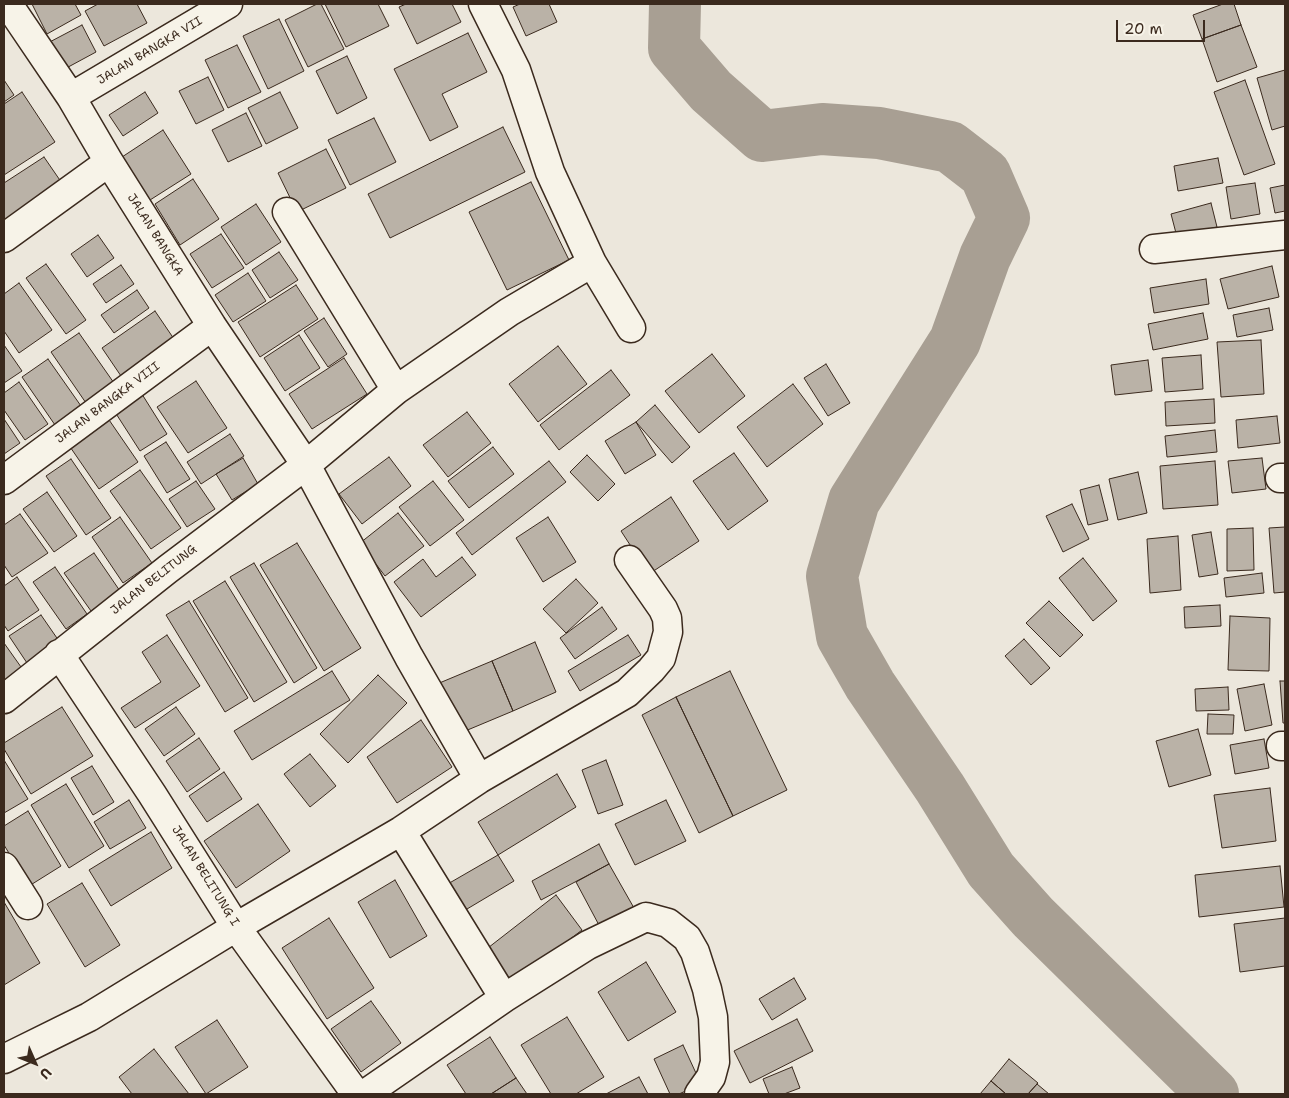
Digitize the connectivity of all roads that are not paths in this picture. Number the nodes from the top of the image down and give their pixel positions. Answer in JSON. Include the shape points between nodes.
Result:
{"nodes":[{"id":1,"x":8,"y":4,"type":"edge"},
{"id":2,"x":228,"y":4,"type":"edge"},
{"id":3,"x":483,"y":4,"type":"edge"},
{"id":4,"x":71,"y":97,"type":"junction"},
{"id":5,"x":108,"y":162,"type":"junction"},
{"id":6,"x":287,"y":212,"type":"dead end"},
{"id":7,"x":1285,"y":235,"type":"edge"},
{"id":8,"x":4,"y":238,"type":"edge"},
{"id":9,"x":1154,"y":249,"type":"dead end"},
{"id":10,"x":592,"y":263,"type":"junction"},
{"id":11,"x":212,"y":326,"type":"junction"},
{"id":12,"x":632,"y":328,"type":"dead end"},
{"id":13,"x":396,"y":390,"type":"junction"},
{"id":14,"x":306,"y":465,"type":"junction"},
{"id":15,"x":4,"y":480,"type":"edge"},
{"id":16,"x":629,"y":560,"type":"dead end"},
{"id":17,"x":59,"y":654,"type":"junction"},
{"id":18,"x":4,"y":698,"type":"edge"},
{"id":19,"x":478,"y":779,"type":"junction"},
{"id":20,"x":401,"y":830,"type":"junction"},
{"id":21,"x":4,"y":867,"type":"edge"},
{"id":22,"x":28,"y":906,"type":"dead end"},
{"id":23,"x":236,"y":927,"type":"junction"},
{"id":24,"x":504,"y":998,"type":"junction"},
{"id":25,"x":4,"y":1059,"type":"edge"},
{"id":26,"x":356,"y":1094,"type":"edge"},
{"id":27,"x":365,"y":1094,"type":"edge"},
{"id":28,"x":699,"y":1094,"type":"edge"}],
"edges":[{"from":1,"to":4,"type":"street","name":"JALAN BANGKA"},
{"from":2,"to":4,"type":"street","name":"JALAN BANGKA VII"},
{"from":3,"to":10,"type":"street","via":[[516,70],[550,172]]},
{"from":4,"to":5,"type":"street","name":"JALAN BANGKA"},
{"from":5,"to":8,"type":"street"},
{"from":5,"to":11,"type":"street","name":"JALAN BANGKA"},
{"from":6,"to":13,"type":"street"},
{"from":7,"to":9,"type":"street"},
{"from":10,"to":12,"type":"street"},
{"from":10,"to":13,"type":"street","name":"JALAN BELITUNG","via":[[509,312]]},
{"from":11,"to":14,"type":"street","name":"JALAN BANGKA"},
{"from":11,"to":15,"type":"street","name":"JALAN BANGKA VIII"},
{"from":13,"to":14,"type":"street","name":"JALAN BELITUNG"},
{"from":14,"to":17,"type":"street","name":"JALAN BELITUNG"},
{"from":14,"to":19,"type":"street","name":"JALAN BANGKA","via":[[408,657]]},
{"from":16,"to":19,"type":"street","via":[[668,618],[661,658],[627,693]]},
{"from":17,"to":18,"type":"street","name":"JALAN BELITUNG"},
{"from":17,"to":23,"type":"street","name":"JALAN BELITUNG I"},
{"from":19,"to":20,"type":"street"},
{"from":20,"to":23,"type":"street"},
{"from":20,"to":24,"type":"street"},
{"from":21,"to":22,"type":"street"},
{"from":23,"to":25,"type":"street","via":[[90,1017]]},
{"from":23,"to":26,"type":"street","name":"JALAN BELITUNG I"},
{"from":24,"to":27,"type":"street"},
{"from":24,"to":28,"type":"street","via":[[588,945],[638,919],[650,917],[668,923],[687,938],[695,952],[713,1017],[715,1062],[711,1077]]}]}
